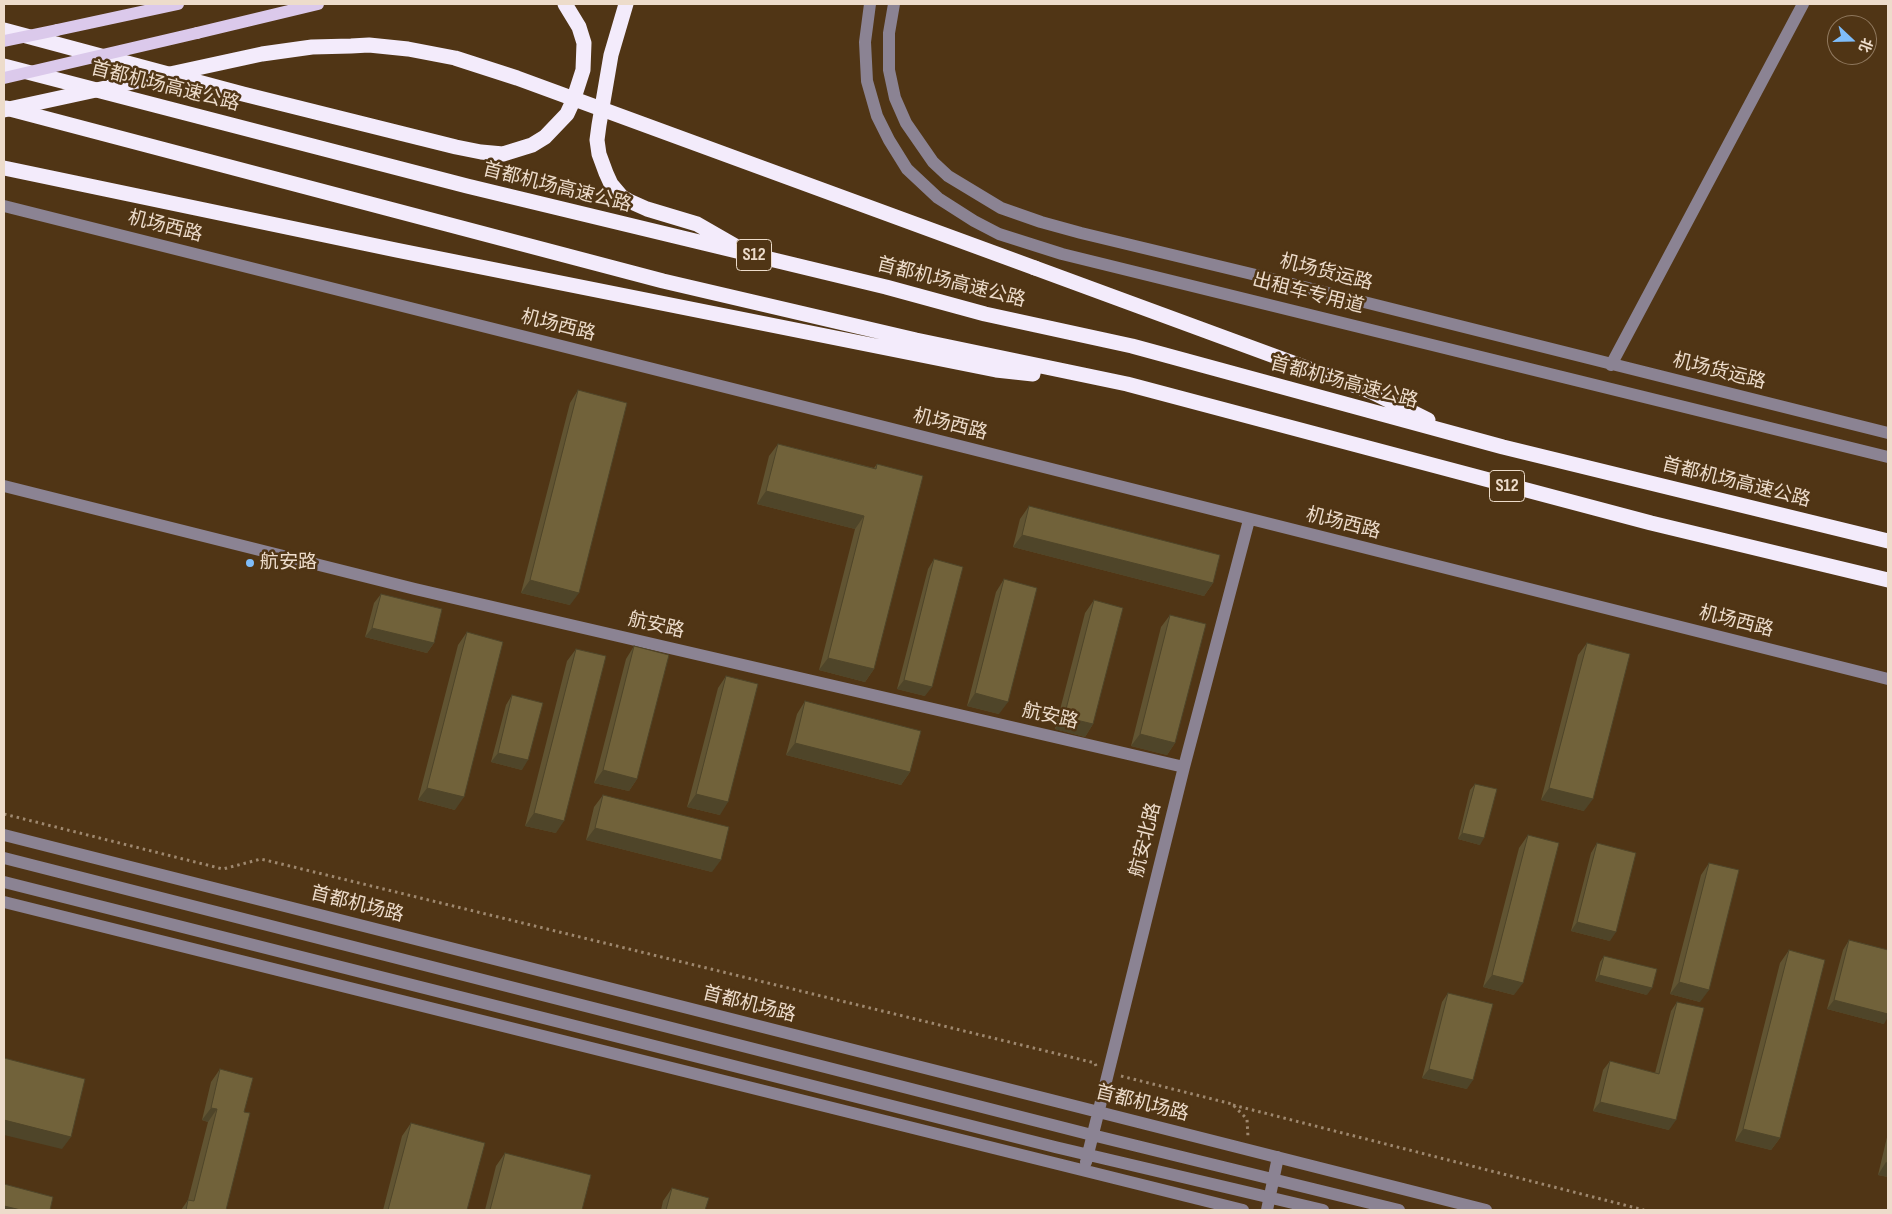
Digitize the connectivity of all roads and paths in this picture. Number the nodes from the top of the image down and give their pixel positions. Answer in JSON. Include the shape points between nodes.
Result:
{"nodes":[{"id":1,"x":178,"y":4,"type":"edge"},
{"id":2,"x":318,"y":4,"type":"edge"},
{"id":3,"x":565,"y":4,"type":"edge"},
{"id":4,"x":626,"y":4,"type":"edge"},
{"id":5,"x":870,"y":4,"type":"edge"},
{"id":6,"x":894,"y":4,"type":"edge"},
{"id":7,"x":1803,"y":4,"type":"edge"},
{"id":8,"x":4,"y":30,"type":"edge"},
{"id":9,"x":4,"y":41,"type":"edge"},
{"id":10,"x":4,"y":66,"type":"edge"},
{"id":11,"x":4,"y":78,"type":"edge"},
{"id":12,"x":4,"y":109,"type":"edge"},
{"id":13,"x":4,"y":168,"type":"edge"},
{"id":14,"x":4,"y":206,"type":"edge"},
{"id":15,"x":766,"y":258,"type":"junction"},
{"id":16,"x":1612,"y":365,"type":"junction"},
{"id":17,"x":1127,"y":384,"type":"junction"},
{"id":18,"x":1888,"y":433,"type":"edge"},
{"id":19,"x":1503,"y":447,"type":"junction"},
{"id":20,"x":1888,"y":457,"type":"edge"},
{"id":21,"x":4,"y":486,"type":"edge"},
{"id":22,"x":1250,"y":520,"type":"junction"},
{"id":23,"x":1888,"y":541,"type":"edge"},
{"id":24,"x":1888,"y":580,"type":"edge"},
{"id":25,"x":1888,"y":679,"type":"edge"},
{"id":26,"x":1184,"y":767,"type":"junction"},
{"id":27,"x":4,"y":814,"type":"edge"},
{"id":28,"x":4,"y":835,"type":"edge"},
{"id":29,"x":4,"y":858,"type":"edge"},
{"id":30,"x":4,"y":882,"type":"edge"},
{"id":31,"x":4,"y":902,"type":"edge"},
{"id":32,"x":1107,"y":1072,"type":"junction"},
{"id":33,"x":1232,"y":1104,"type":"junction"},
{"id":34,"x":1098,"y":1112,"type":"junction"},
{"id":35,"x":1092,"y":1135,"type":"junction"},
{"id":36,"x":1248,"y":1142,"type":"dead end"},
{"id":37,"x":1087,"y":1154,"type":"junction"},
{"id":38,"x":1278,"y":1157,"type":"junction"},
{"id":39,"x":1085,"y":1170,"type":"junction"},
{"id":40,"x":1274,"y":1179,"type":"junction"},
{"id":41,"x":1270,"y":1197,"type":"junction"},
{"id":42,"x":1243,"y":1210,"type":"edge"},
{"id":43,"x":1267,"y":1210,"type":"edge"},
{"id":44,"x":1323,"y":1210,"type":"edge"},
{"id":45,"x":1399,"y":1210,"type":"edge"},
{"id":46,"x":1486,"y":1210,"type":"edge"},
{"id":47,"x":1644,"y":1210,"type":"edge"}],
"edges":[{"from":1,"to":9,"type":"main road","bridge":true},
{"from":2,"to":11,"type":"main road","bridge":true},
{"from":3,"to":8,"type":"highway","via":[[584,42],[583,70],[573,101],[567,114],[545,137],[532,145],[503,154],[456,147],[253,97]]},
{"from":4,"to":15,"type":"highway","via":[[611,55],[597,140],[602,164],[611,184],[622,197],[638,206],[697,224],[748,253]]},
{"from":5,"to":20,"type":"street","name":"出租车专用道","via":[[865,42],[867,80],[877,116],[889,140],[907,169],[938,198],[974,222],[1000,234],[1062,254]]},
{"from":6,"to":16,"type":"street","name":"机场货运路","via":[[889,33],[889,70],[895,98],[906,123],[932,162],[948,176],[1001,208],[1081,233]]},
{"from":7,"to":16,"type":"street"},
{"from":10,"to":15,"type":"highway","name":"首都机场高速公路","number":"S12","via":[[467,186]]},
{"from":12,"to":17,"type":"highway","number":"S12","via":[[663,281],[916,340]]},
{"from":12,"to":19,"type":"highway","bridge":true,"via":[[262,54],[312,47],[408,49],[468,61],[1372,392],[1433,422]]},
{"from":13,"to":17,"type":"highway","via":[[996,370]]},
{"from":14,"to":22,"type":"street","name":"机场西路"},
{"from":15,"to":19,"type":"highway","name":"首都机场高速公路","number":"S12","via":[[985,314],[1132,346]]},
{"from":16,"to":18,"type":"street","name":"机场货运路"},
{"from":17,"to":24,"type":"highway","number":"S12","via":[[1651,523]]},
{"from":19,"to":23,"type":"highway","name":"首都机场高速公路","number":"S12"},
{"from":21,"to":26,"type":"street","name":"航安路","via":[[415,589]]},
{"from":22,"to":25,"type":"street","name":"机场西路"},
{"from":22,"to":26,"type":"street","name":"航安北路"},
{"from":26,"to":32,"type":"street","name":"航安北路"},
{"from":27,"to":32,"type":"path","via":[[223,869],[261,858],[1095,1063],[1096,1069]]},
{"from":28,"to":34,"type":"street","name":"首都机场路"},
{"from":29,"to":35,"type":"street"},
{"from":30,"to":37,"type":"street"},
{"from":31,"to":39,"type":"street"},
{"from":32,"to":33,"type":"path"},
{"from":32,"to":34,"type":"street","name":"航安北路"},
{"from":33,"to":36,"type":"path","via":[[1247,1119]]},
{"from":33,"to":47,"type":"path"},
{"from":34,"to":35,"type":"street","name":"航安北路"},
{"from":34,"to":38,"type":"street","name":"首都机场路"},
{"from":35,"to":37,"type":"street","name":"航安北路"},
{"from":35,"to":40,"type":"street"},
{"from":37,"to":39,"type":"street","name":"航安北路"},
{"from":37,"to":41,"type":"street"},
{"from":38,"to":40,"type":"street"},
{"from":38,"to":46,"type":"street","name":"首都机场路"},
{"from":39,"to":42,"type":"street"},
{"from":40,"to":41,"type":"street"},
{"from":40,"to":45,"type":"street"},
{"from":41,"to":43,"type":"street"},
{"from":41,"to":44,"type":"street"}]}
